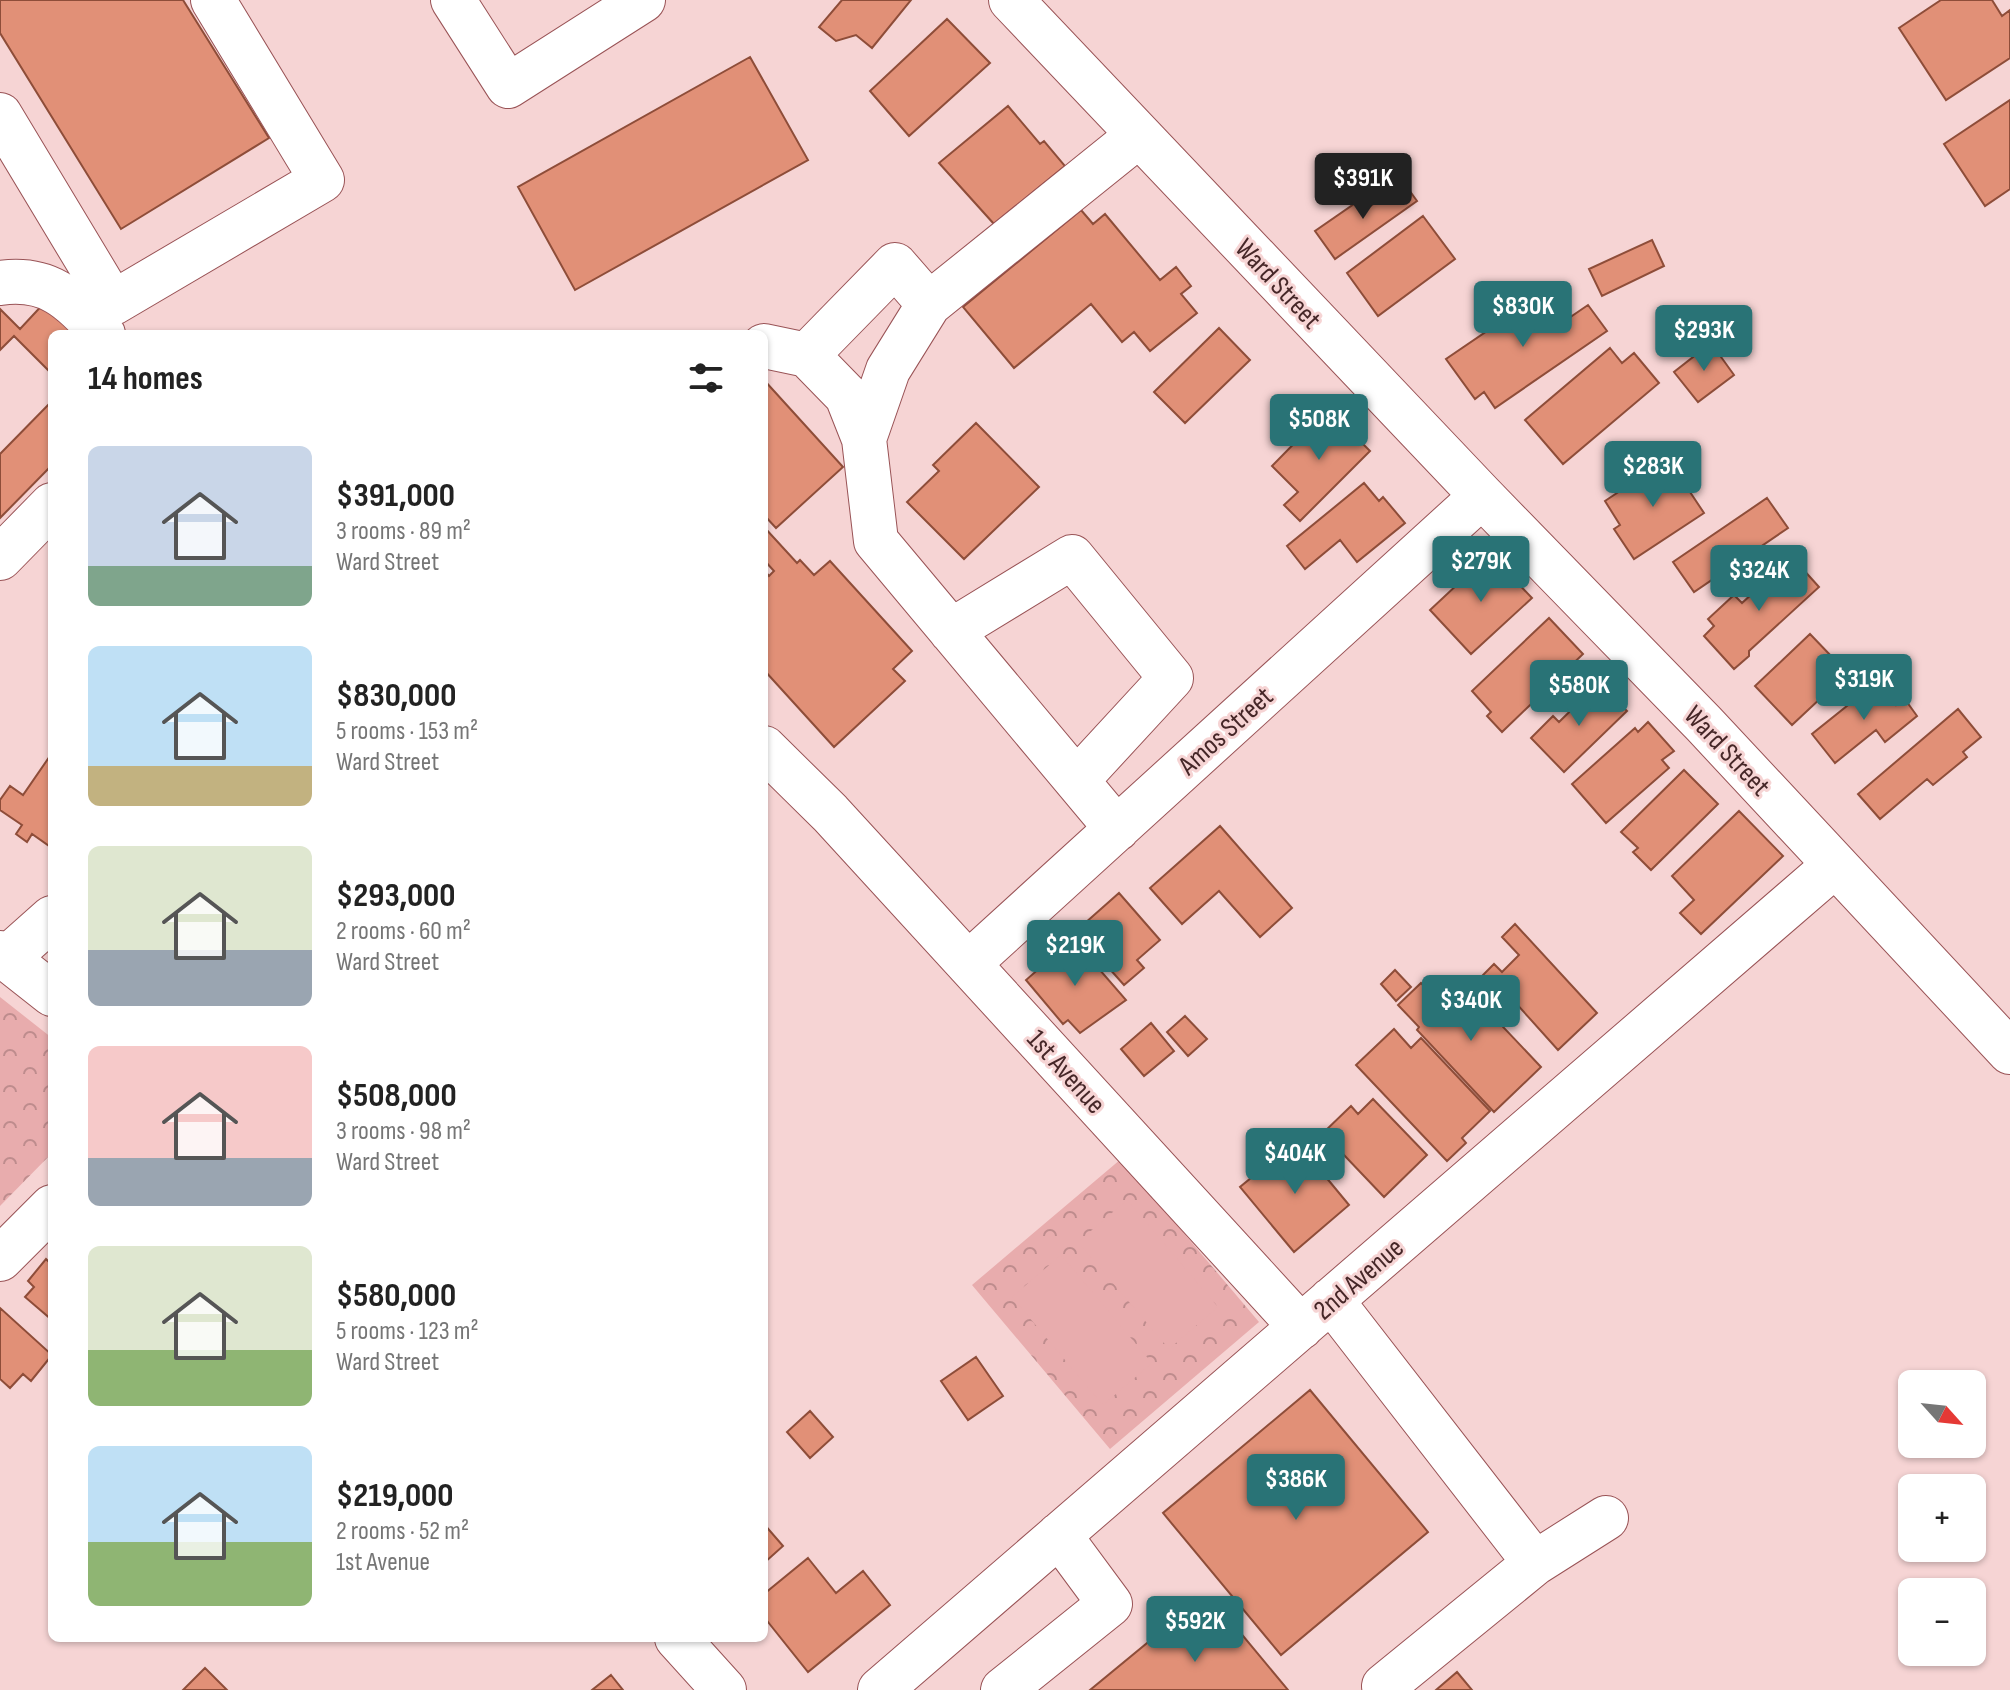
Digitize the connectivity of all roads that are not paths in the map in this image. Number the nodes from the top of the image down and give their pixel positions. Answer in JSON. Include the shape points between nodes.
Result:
{"nodes":[{"id":1,"x":213,"y":0,"type":"edge"},
{"id":2,"x":453,"y":0,"type":"edge"},
{"id":3,"x":643,"y":0,"type":"edge"},
{"id":4,"x":1011,"y":0,"type":"edge"},
{"id":5,"x":0,"y":115,"type":"edge"},
{"id":6,"x":1139,"y":135,"type":"junction"},
{"id":7,"x":0,"y":283,"type":"edge"},
{"id":8,"x":929,"y":304,"type":"junction"},
{"id":9,"x":99,"y":330,"type":"edge"},
{"id":10,"x":768,"y":347,"type":"edge"},
{"id":11,"x":807,"y":355,"type":"junction"},
{"id":12,"x":864,"y":439,"type":"junction"},
{"id":13,"x":1482,"y":496,"type":"junction"},
{"id":14,"x":48,"y":509,"type":"edge"},
{"id":15,"x":0,"y":558,"type":"edge"},
{"id":16,"x":951,"y":631,"type":"junction"},
{"id":17,"x":768,"y":752,"type":"edge"},
{"id":18,"x":1077,"y":780,"type":"junction"},
{"id":19,"x":1117,"y":829,"type":"junction"},
{"id":20,"x":1835,"y":865,"type":"junction"},
{"id":21,"x":48,"y":921,"type":"edge"},
{"id":22,"x":3,"y":955,"type":"edge"},
{"id":23,"x":969,"y":963,"type":"junction"},
{"id":24,"x":48,"y":991,"type":"edge"},
{"id":25,"x":2010,"y":1052,"type":"edge"},
{"id":26,"x":48,"y":1211,"type":"edge"},
{"id":27,"x":0,"y":1259,"type":"edge"},
{"id":28,"x":1316,"y":1314,"type":"junction"},
{"id":29,"x":1606,"y":1518,"type":"dead end"},
{"id":30,"x":1059,"y":1535,"type":"junction"},
{"id":31,"x":1535,"y":1563,"type":"junction"},
{"id":32,"x":681,"y":1642,"type":"edge"},
{"id":33,"x":903,"y":1683,"type":"edge"},
{"id":34,"x":1384,"y":1686,"type":"dead end"},
{"id":35,"x":724,"y":1690,"type":"edge"},
{"id":36,"x":1003,"y":1690,"type":"edge"}],
"edges":[{"from":1,"to":5,"type":"street","via":[[322,180],[113,303]]},
{"from":2,"to":3,"type":"street","via":[[508,86]]},
{"from":4,"to":6,"type":"street","name":"Ward Street"},
{"from":6,"to":8,"type":"street"},
{"from":6,"to":13,"type":"street","name":"Ward Street"},
{"from":7,"to":9,"type":"street","via":[[19,281],[60,291]]},
{"from":8,"to":11,"type":"street","via":[[895,265]]},
{"from":8,"to":12,"type":"street","via":[[888,370]]},
{"from":10,"to":11,"type":"street"},
{"from":11,"to":12,"type":"street","via":[[847,396]]},
{"from":12,"to":16,"type":"street","via":[[876,541]]},
{"from":13,"to":19,"type":"street","name":"Amos Street"},
{"from":13,"to":20,"type":"street","name":"Ward Street"},
{"from":14,"to":15,"type":"street"},
{"from":16,"to":18,"type":"street"},
{"from":16,"to":18,"type":"street","via":[[1072,557],[1171,678]]},
{"from":17,"to":23,"type":"street","name":"1st Avenue"},
{"from":18,"to":19,"type":"street"},
{"from":19,"to":23,"type":"street","name":"Amos Street"},
{"from":20,"to":25,"type":"street","name":"Ward Street"},
{"from":20,"to":28,"type":"street","name":"2nd Avenue"},
{"from":21,"to":22,"type":"street"},
{"from":22,"to":24,"type":"street"},
{"from":23,"to":28,"type":"street","name":"1st Avenue"},
{"from":26,"to":27,"type":"street"},
{"from":28,"to":30,"type":"street","name":"2nd Avenue"},
{"from":28,"to":31,"type":"street","name":"1st Avenue"},
{"from":29,"to":31,"type":"street"},
{"from":30,"to":33,"type":"street","name":"2nd Avenue"},
{"from":30,"to":36,"type":"street","via":[[1110,1604]]},
{"from":31,"to":34,"type":"street"},
{"from":32,"to":35,"type":"street"}]}
